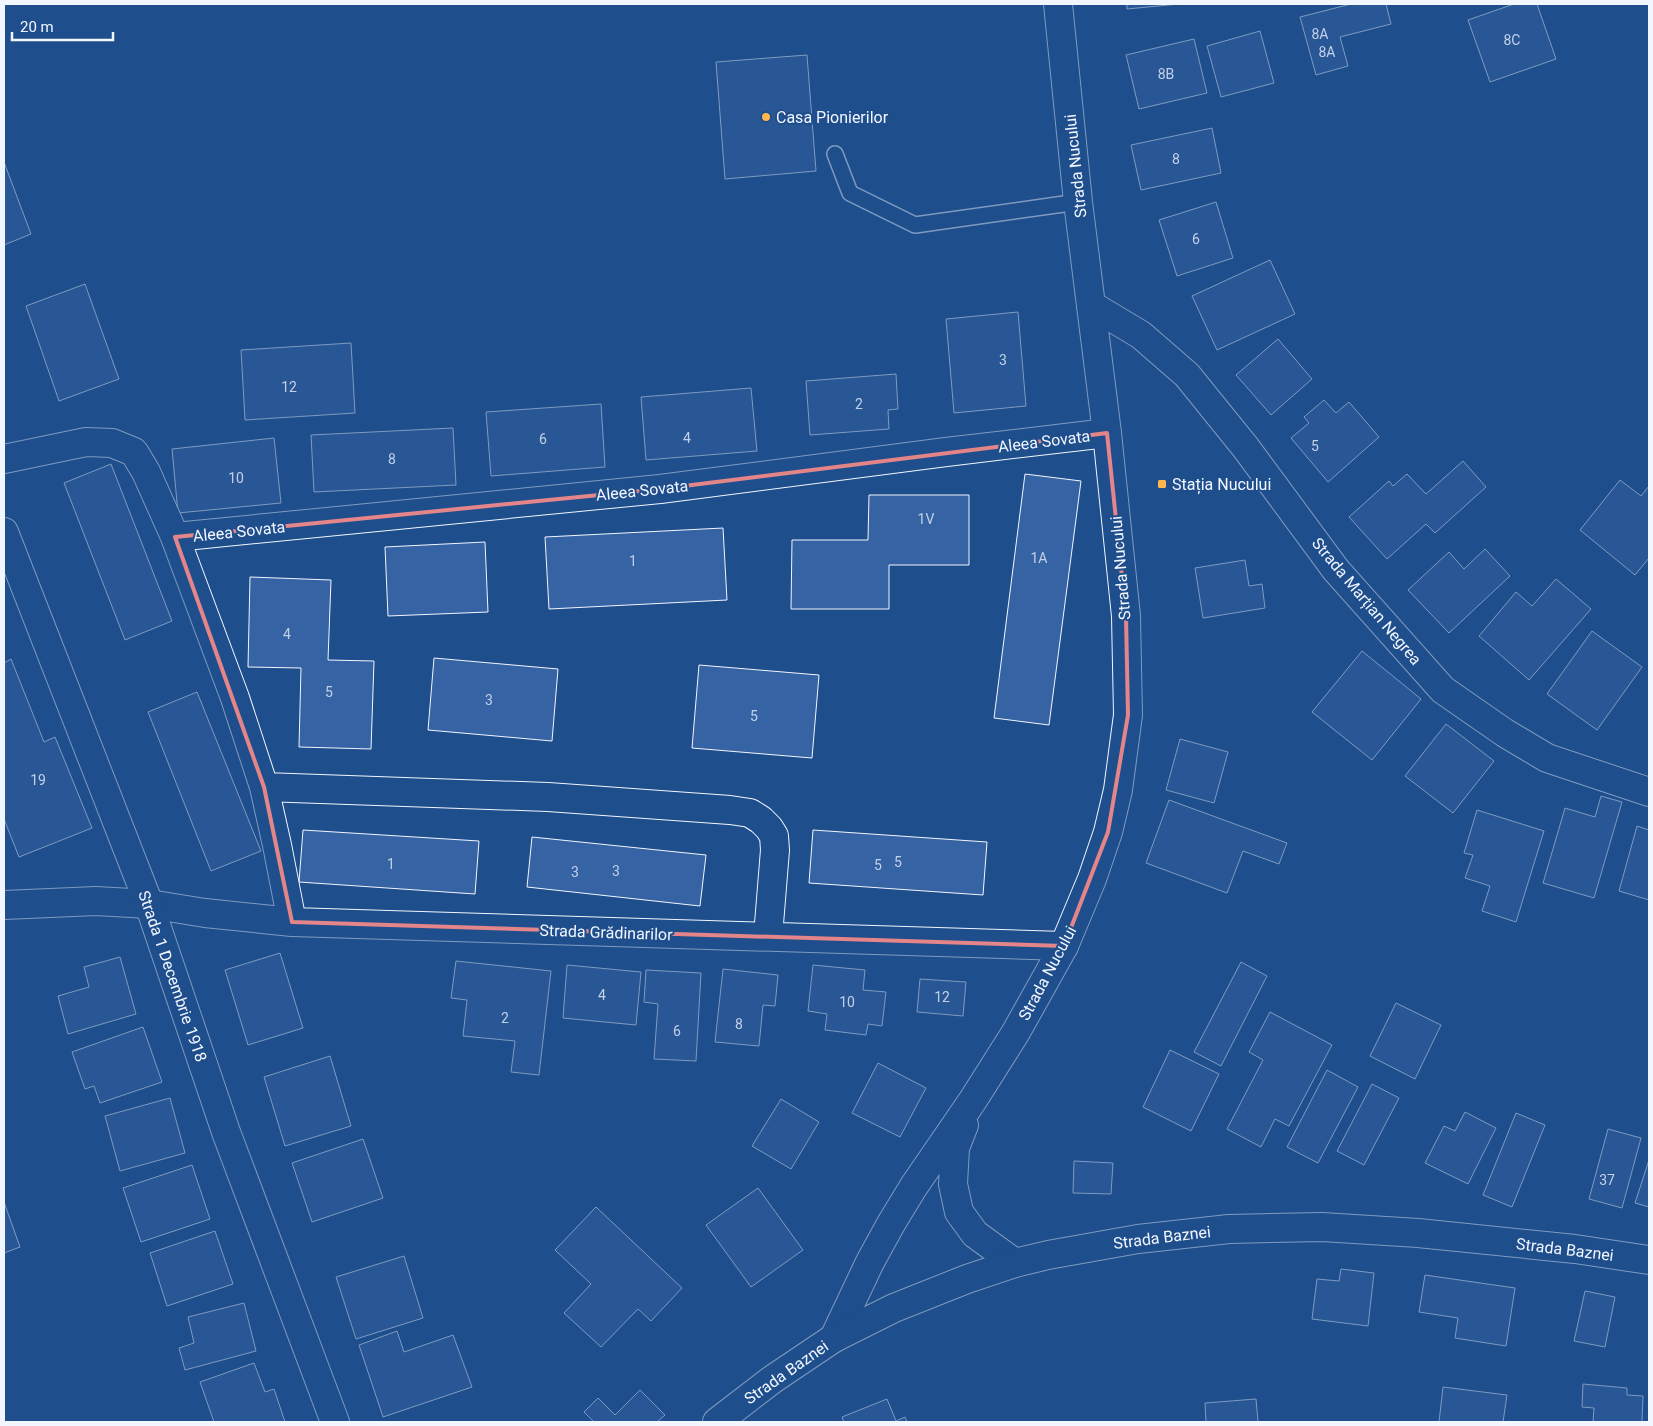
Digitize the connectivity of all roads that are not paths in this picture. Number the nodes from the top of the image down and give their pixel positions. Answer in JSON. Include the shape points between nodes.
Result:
{"nodes":[{"id":1,"x":1058,"y":4,"type":"edge"},
{"id":2,"x":835,"y":154,"type":"dead end"},
{"id":3,"x":1078,"y":202,"type":"junction"},
{"id":4,"x":1091,"y":305,"type":"junction"},
{"id":5,"x":1107,"y":433,"type":"junction"},
{"id":6,"x":4,"y":459,"type":"edge"},
{"id":7,"x":4,"y":532,"type":"edge"},
{"id":8,"x":175,"y":537,"type":"junction"},
{"id":9,"x":264,"y":787,"type":"junction"},
{"id":10,"x":1649,"y":792,"type":"edge"},
{"id":11,"x":149,"y":904,"type":"junction"},
{"id":12,"x":4,"y":905,"type":"edge"},
{"id":13,"x":292,"y":922,"type":"junction"},
{"id":14,"x":768,"y":936,"type":"junction"},
{"id":15,"x":1064,"y":946,"type":"junction"},
{"id":16,"x":973,"y":1100,"type":"junction"},
{"id":17,"x":1649,"y":1260,"type":"edge"},
{"id":18,"x":1015,"y":1263,"type":"junction"},
{"id":19,"x":834,"y":1338,"type":"junction"},
{"id":20,"x":335,"y":1422,"type":"edge"},
{"id":21,"x":717,"y":1422,"type":"edge"}],
"edges":[{"from":1,"to":3,"type":"street","name":"Strada Nucului"},
{"from":2,"to":3,"type":"lane","via":[[850,193],[915,225]]},
{"from":3,"to":4,"type":"street","name":"Strada Nucului"},
{"from":4,"to":5,"type":"street","name":"Strada Nucului"},
{"from":4,"to":10,"type":"street","name":"Strada Marțian Negrea","via":[[1141,335],[1187,375],[1246,448],[1336,570],[1443,690],[1547,758]]},
{"from":5,"to":8,"type":"street","name":"Aleea Sovata","via":[[660,489]]},
{"from":5,"to":15,"type":"street","name":"Strada Nucului","via":[[1126,616],[1128,715],[1118,790],[1108,832]]},
{"from":6,"to":8,"type":"street","name":"Aleea Sovata","via":[[86,442],[112,442],[134,452]]},
{"from":7,"to":11,"type":"street","name":"Strada 1 Decembrie 1918"},
{"from":8,"to":9,"type":"street","name":"Aleea Sovata","via":[[235,698]]},
{"from":9,"to":13,"type":"street","name":"Aleea Sovata"},
{"from":9,"to":14,"type":"street","via":[[548,797],[750,813],[774,836]]},
{"from":11,"to":12,"type":"street","name":"Strada Grădinarilor","via":[[96,901]]},
{"from":11,"to":13,"type":"street","name":"Strada Grădinarilor"},
{"from":11,"to":20,"type":"street","name":"Strada 1 Decembrie 1918","via":[[226,1132]]},
{"from":13,"to":14,"type":"street","name":"Strada Grădinarilor"},
{"from":14,"to":15,"type":"street","name":"Strada Grădinarilor"},
{"from":15,"to":16,"type":"street","name":"Strada Nucului"},
{"from":16,"to":18,"type":"street","name":"Strada Nucului","via":[[955,1148],[953,1184],[958,1212],[976,1234]]},
{"from":16,"to":19,"type":"street","name":"Strada Nucului","via":[[892,1222]]},
{"from":17,"to":18,"type":"street","name":"Strada Baznei","via":[[1575,1248],[1322,1227],[1229,1229],[1138,1239]]},
{"from":18,"to":19,"type":"street","name":"Strada Baznei","via":[[894,1308]]},
{"from":19,"to":21,"type":"street","name":"Strada Baznei"}]}
